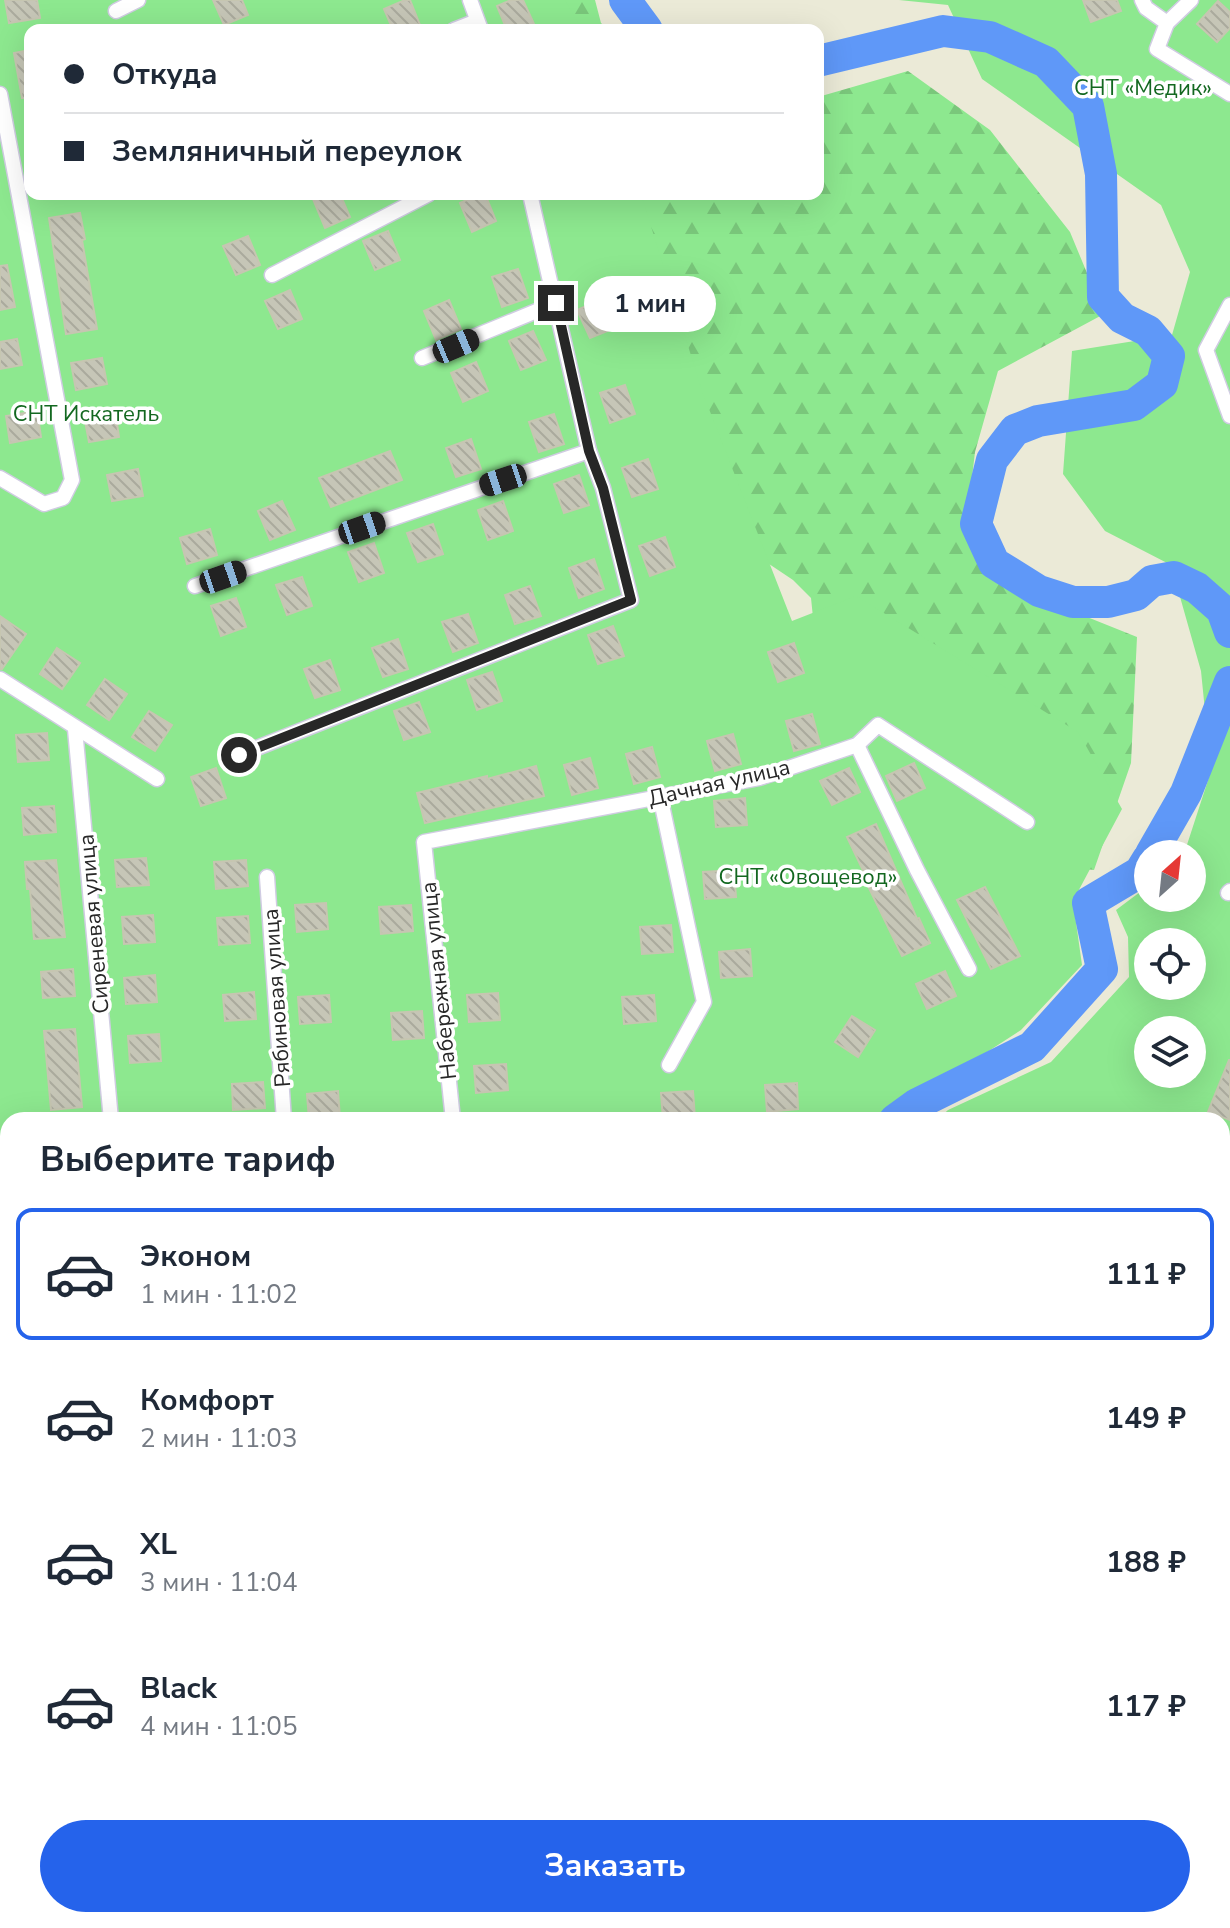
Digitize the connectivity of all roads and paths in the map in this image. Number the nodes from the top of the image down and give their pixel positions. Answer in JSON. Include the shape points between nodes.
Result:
{"nodes":[{"id":1,"x":138,"y":0,"type":"edge"},
{"id":2,"x":470,"y":0,"type":"edge"},
{"id":3,"x":1142,"y":0,"type":"edge"},
{"id":4,"x":1191,"y":0,"type":"edge"},
{"id":5,"x":116,"y":11,"type":"dead end"},
{"id":6,"x":1167,"y":23,"type":"junction"},
{"id":7,"x":478,"y":24,"type":"edge"},
{"id":8,"x":0,"y":94,"type":"edge"},
{"id":9,"x":1230,"y":94,"type":"edge"},
{"id":10,"x":417,"y":200,"type":"edge"},
{"id":11,"x":531,"y":200,"type":"edge"},
{"id":12,"x":272,"y":275,"type":"dead end"},
{"id":13,"x":556,"y":303,"type":"junction"},
{"id":14,"x":1230,"y":305,"type":"edge"},
{"id":15,"x":422,"y":358,"type":"dead end"},
{"id":16,"x":1230,"y":416,"type":"edge"},
{"id":17,"x":589,"y":451,"type":"junction"},
{"id":18,"x":0,"y":478,"type":"edge"},
{"id":19,"x":195,"y":586,"type":"dead end"},
{"id":20,"x":0,"y":679,"type":"edge"},
{"id":21,"x":75,"y":729,"type":"junction"},
{"id":22,"x":857,"y":745,"type":"junction"},
{"id":23,"x":239,"y":755,"type":"dead end"},
{"id":24,"x":157,"y":779,"type":"dead end"},
{"id":25,"x":660,"y":796,"type":"junction"},
{"id":26,"x":1027,"y":822,"type":"dead end"},
{"id":27,"x":424,"y":842,"type":"joint"},
{"id":28,"x":267,"y":877,"type":"dead end"},
{"id":29,"x":969,"y":969,"type":"dead end"},
{"id":30,"x":669,"y":1065,"type":"dead end"},
{"id":31,"x":110,"y":1112,"type":"edge"},
{"id":32,"x":283,"y":1112,"type":"edge"},
{"id":33,"x":452,"y":1112,"type":"edge"}],
"edges":[{"from":1,"to":5,"type":"street"},
{"from":2,"to":7,"type":"street"},
{"from":3,"to":6,"type":"street"},
{"from":4,"to":6,"type":"street"},
{"from":6,"to":9,"type":"street","via":[[1157,49]]},
{"from":8,"to":18,"type":"street","via":[[72,480],[63,498],[44,504]]},
{"from":10,"to":12,"type":"street"},
{"from":11,"to":13,"type":"street"},
{"from":13,"to":15,"type":"street"},
{"from":13,"to":17,"type":"street"},
{"from":14,"to":16,"type":"street","via":[[1206,350]]},
{"from":17,"to":19,"type":"street"},
{"from":17,"to":23,"type":"street","via":[[631,600]]},
{"from":20,"to":21,"type":"street"},
{"from":21,"to":24,"type":"street"},
{"from":21,"to":31,"type":"street","name":"Сиреневая улица"},
{"from":22,"to":25,"type":"street","name":"Дачная улица","via":[[759,778]]},
{"from":22,"to":26,"type":"street","name":"Дачная улица","via":[[878,725]]},
{"from":22,"to":29,"type":"street"},
{"from":25,"to":27,"type":"street","name":"Дачная улица"},
{"from":25,"to":30,"type":"street","via":[[704,1002]]},
{"from":27,"to":33,"type":"street","name":"Набережная улица"},
{"from":28,"to":32,"type":"street","name":"Рябиновая улица"}]}
